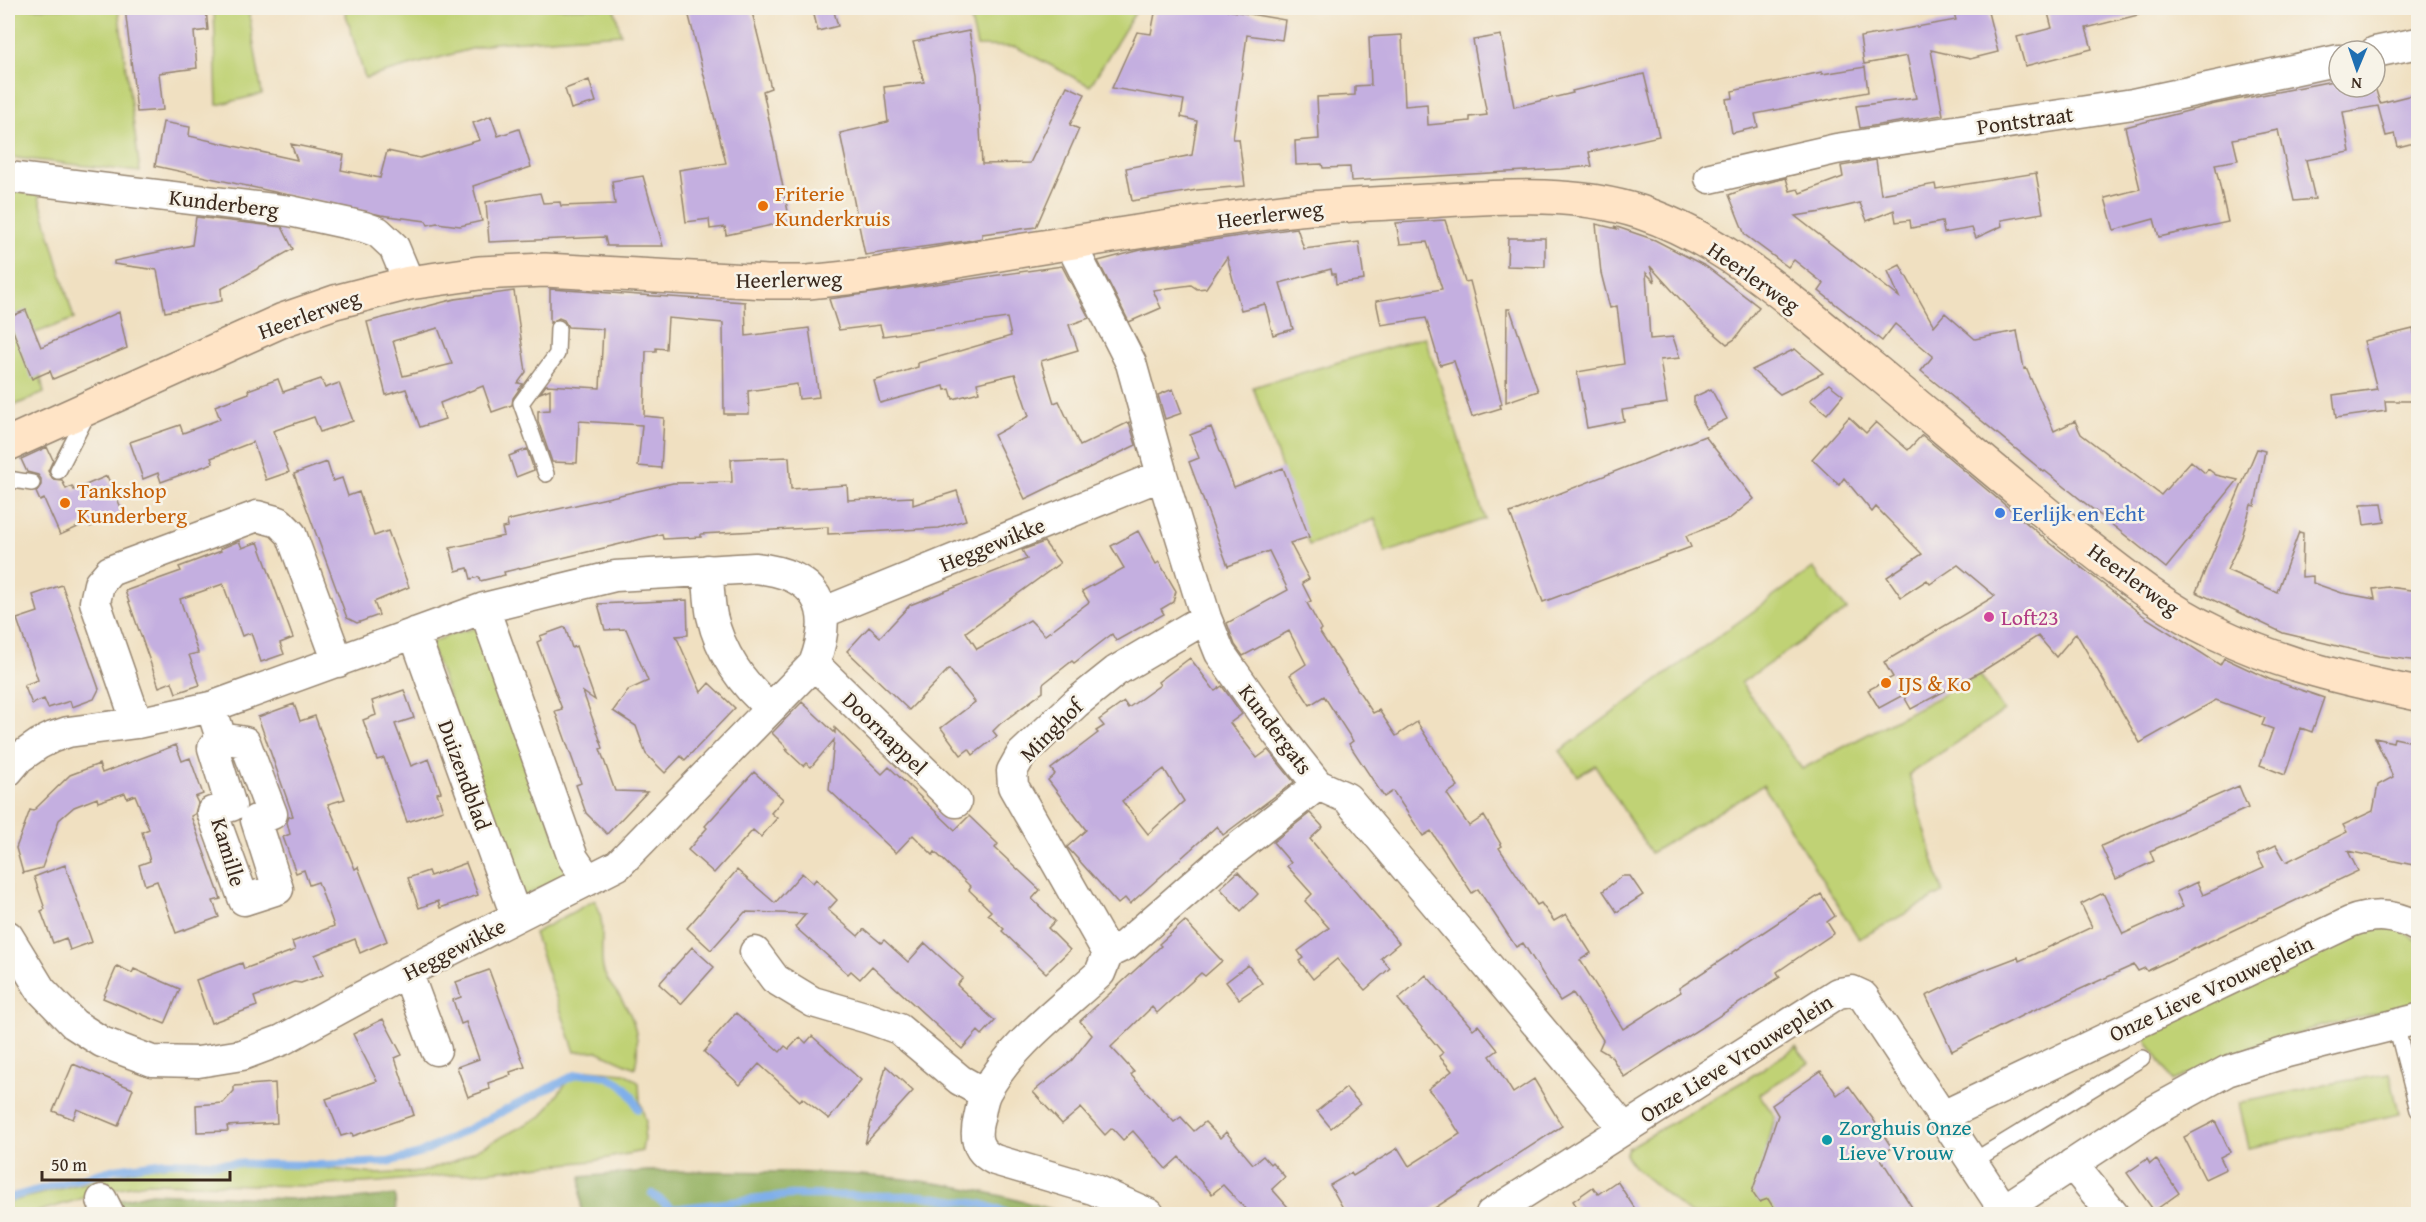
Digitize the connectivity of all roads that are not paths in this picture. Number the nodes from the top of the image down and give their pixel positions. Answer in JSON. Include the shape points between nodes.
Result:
{"nodes":[{"id":1,"x":2418,"y":43,"type":"edge"},
{"id":2,"x":2387,"y":49,"type":"edge"},
{"id":3,"x":2327,"y":63,"type":"edge"},
{"id":4,"x":8,"y":177,"type":"edge"},
{"id":5,"x":1710,"y":178,"type":"dead end"},
{"id":6,"x":1070,"y":243,"type":"junction"},
{"id":7,"x":409,"y":283,"type":"junction"},
{"id":8,"x":558,"y":328,"type":"dead end"},
{"id":9,"x":92,"y":405,"type":"junction"},
{"id":10,"x":8,"y":444,"type":"edge"},
{"id":11,"x":58,"y":471,"type":"dead end"},
{"id":12,"x":546,"y":474,"type":"dead end"},
{"id":13,"x":1162,"y":476,"type":"junction"},
{"id":14,"x":8,"y":479,"type":"edge"},
{"id":15,"x":32,"y":483,"type":"dead end"},
{"id":16,"x":707,"y":570,"type":"junction"},
{"id":17,"x":484,"y":608,"type":"junction"},
{"id":18,"x":822,"y":613,"type":"junction"},
{"id":19,"x":1206,"y":618,"type":"junction"},
{"id":20,"x":414,"y":633,"type":"junction"},
{"id":21,"x":338,"y":662,"type":"junction"},
{"id":22,"x":814,"y":664,"type":"junction"},
{"id":23,"x":2418,"y":694,"type":"edge"},
{"id":24,"x":211,"y":707,"type":"junction"},
{"id":25,"x":771,"y":708,"type":"junction"},
{"id":26,"x":137,"y":723,"type":"junction"},
{"id":27,"x":221,"y":738,"type":"junction"},
{"id":28,"x":8,"y":771,"type":"edge"},
{"id":29,"x":1318,"y":785,"type":"junction"},
{"id":30,"x":956,"y":802,"type":"dead end"},
{"id":31,"x":588,"y":880,"type":"junction"},
{"id":32,"x":516,"y":916,"type":"junction"},
{"id":33,"x":2418,"y":927,"type":"edge"},
{"id":34,"x":8,"y":941,"type":"edge"},
{"id":35,"x":755,"y":952,"type":"dead end"},
{"id":36,"x":1107,"y":953,"type":"junction"},
{"id":37,"x":407,"y":972,"type":"junction"},
{"id":38,"x":2407,"y":1022,"type":"edge"},
{"id":39,"x":435,"y":1050,"type":"dead end"},
{"id":40,"x":2142,"y":1058,"type":"dead end"},
{"id":41,"x":985,"y":1094,"type":"junction"},
{"id":42,"x":2418,"y":1110,"type":"edge"},
{"id":43,"x":1942,"y":1116,"type":"junction"},
{"id":44,"x":1624,"y":1128,"type":"junction"},
{"id":45,"x":1972,"y":1162,"type":"junction"},
{"id":46,"x":2072,"y":1164,"type":"junction"},
{"id":47,"x":2000,"y":1212,"type":"edge"},
{"id":48,"x":1149,"y":1215,"type":"edge"},
{"id":49,"x":1491,"y":1215,"type":"edge"},
{"id":50,"x":2113,"y":1215,"type":"edge"}],
"edges":[{"from":1,"to":2,"type":"street"},
{"from":3,"to":5,"type":"street","name":"Pontstraat","via":[[2133,104],[1836,149]]},
{"from":4,"to":7,"type":"street","name":"Kunderberg","via":[[290,211],[364,227],[378,232],[394,247]]},
{"from":6,"to":7,"type":"main road","name":"Heerlerweg","via":[[808,282],[559,279],[479,273]]},
{"from":6,"to":13,"type":"street","name":"Kundergats","via":[[1131,363]]},
{"from":6,"to":23,"type":"main road","name":"Heerlerweg","via":[[1278,212],[1458,199],[1574,198],[1640,212],[1711,246],[1761,277],[2042,510],[2119,571],[2193,621],[2287,663]]},
{"from":7,"to":9,"type":"main road","name":"Heerlerweg","via":[[335,302],[283,321]]},
{"from":8,"to":12,"type":"lane","via":[[557,354],[521,403]]},
{"from":9,"to":10,"type":"main road","name":"Heerlerweg"},
{"from":9,"to":11,"type":"lane"},
{"from":13,"to":18,"type":"street","name":"Heggewikke"},
{"from":13,"to":19,"type":"street","name":"Kundergats"},
{"from":14,"to":15,"type":"lane"},
{"from":16,"to":17,"type":"street","via":[[615,576]]},
{"from":16,"to":18,"type":"street","via":[[755,568],[788,573],[816,597]]},
{"from":16,"to":25,"type":"street","via":[[712,616],[727,657],[753,694]]},
{"from":17,"to":20,"type":"street"},
{"from":17,"to":31,"type":"street","via":[[573,858]]},
{"from":18,"to":22,"type":"street","name":"Heggewikke","via":[[824,625]]},
{"from":19,"to":29,"type":"street","name":"Kundergats","via":[[1220,653]]},
{"from":19,"to":36,"type":"street","name":"Minghof","via":[[1116,671],[1037,740],[1012,771],[1013,786]]},
{"from":20,"to":21,"type":"street"},
{"from":20,"to":32,"type":"street","name":"Duizendblad"},
{"from":21,"to":24,"type":"street"},
{"from":21,"to":26,"type":"street","via":[[291,534],[279,522],[257,516],[110,571],[99,584],[95,602]]},
{"from":22,"to":25,"type":"street","name":"Heggewikke"},
{"from":22,"to":30,"type":"street","name":"Doornappel"},
{"from":24,"to":26,"type":"street"},
{"from":24,"to":27,"type":"street","name":"Kamille"},
{"from":25,"to":31,"type":"street","name":"Heggewikke","via":[[618,865]]},
{"from":26,"to":28,"type":"street","via":[[53,737],[32,749]]},
{"from":27,"to":27,"type":"street","name":"Kamille","via":[[213,748],[231,806],[212,812],[244,900],[278,888],[256,820],[272,814],[245,742]]},
{"from":29,"to":36,"type":"street","via":[[1222,860],[1125,945]]},
{"from":29,"to":44,"type":"street","name":"Kundergats","via":[[1347,798]]},
{"from":31,"to":32,"type":"street","name":"Heggewikke"},
{"from":32,"to":37,"type":"street","name":"Heggewikke"},
{"from":33,"to":43,"type":"street","name":"Onze Lieve Vrouweplein","via":[[2395,916],[2365,916]]},
{"from":34,"to":37,"type":"street","name":"Heggewikke","via":[[41,990],[74,1024],[102,1042],[152,1061],[198,1062],[242,1055],[282,1040]]},
{"from":35,"to":41,"type":"street","via":[[774,979],[813,1002],[899,1029],[960,1080]]},
{"from":36,"to":41,"type":"street","via":[[1100,973],[1006,1059]]},
{"from":37,"to":39,"type":"street"},
{"from":38,"to":42,"type":"lane"},
{"from":38,"to":46,"type":"street","name":"Onze Lieve Vrouweplein","via":[[2227,1071],[2176,1098]]},
{"from":40,"to":45,"type":"lane"},
{"from":41,"to":48,"type":"street","via":[[976,1131],[978,1145],[987,1156],[1094,1190]]},
{"from":43,"to":44,"type":"street","name":"Onze Lieve Vrouweplein","via":[[1863,996],[1852,991],[1838,993]]},
{"from":43,"to":45,"type":"street","name":"Onze Lieve Vrouweplein"},
{"from":44,"to":49,"type":"street","name":"Onze Lieve Vrouweplein"},
{"from":45,"to":47,"type":"street","name":"Onze Lieve Vrouweplein"},
{"from":46,"to":47,"type":"street","name":"Onze Lieve Vrouweplein"},
{"from":46,"to":50,"type":"street"}]}
